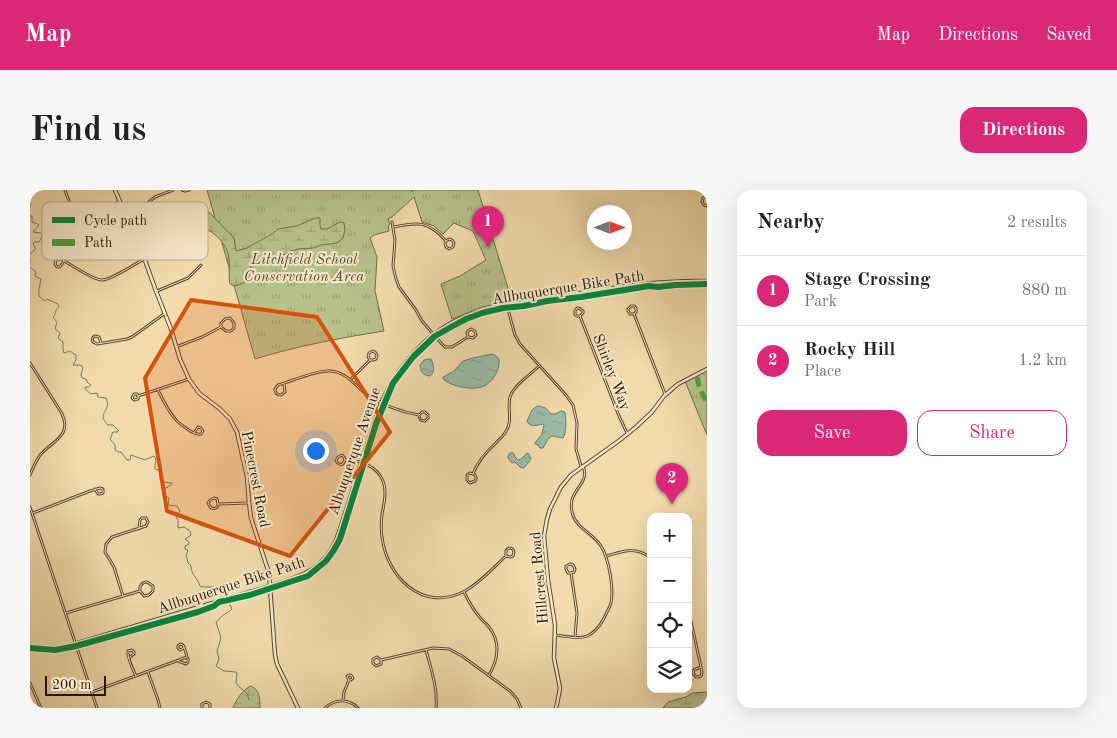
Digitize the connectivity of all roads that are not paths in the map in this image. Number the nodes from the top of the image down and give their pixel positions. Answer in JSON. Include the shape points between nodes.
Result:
{"nodes":[{"id":1,"x":66,"y":190,"type":"edge"},
{"id":2,"x":115,"y":190,"type":"edge"},
{"id":3,"x":173,"y":190,"type":"edge"},
{"id":4,"x":182,"y":190,"type":"edge"},
{"id":5,"x":189,"y":190,"type":"edge"},
{"id":6,"x":707,"y":197,"type":"edge"},
{"id":7,"x":119,"y":201,"type":"edge"},
{"id":8,"x":71,"y":202,"type":"edge"},
{"id":9,"x":149,"y":202,"type":"edge"},
{"id":10,"x":707,"y":206,"type":"edge"},
{"id":11,"x":392,"y":222,"type":"dead end"},
{"id":12,"x":393,"y":227,"type":"junction"},
{"id":13,"x":446,"y":240,"type":"dead end"},
{"id":14,"x":142,"y":260,"type":"edge"},
{"id":15,"x":146,"y":260,"type":"edge"},
{"id":16,"x":64,"y":261,"type":"dead end"},
{"id":17,"x":201,"y":265,"type":"dead end"},
{"id":18,"x":707,"y":281,"type":"edge"},
{"id":19,"x":156,"y":292,"type":"junction"},
{"id":20,"x":506,"y":305,"type":"junction"},
{"id":21,"x":165,"y":314,"type":"junction"},
{"id":22,"x":634,"y":314,"type":"dead end"},
{"id":23,"x":580,"y":316,"type":"dead end"},
{"id":24,"x":222,"y":327,"type":"junction"},
{"id":25,"x":434,"y":334,"type":"junction"},
{"id":26,"x":468,"y":337,"type":"dead end"},
{"id":27,"x":101,"y":343,"type":"dead end"},
{"id":28,"x":176,"y":347,"type":"junction"},
{"id":29,"x":370,"y":360,"type":"dead end"},
{"id":30,"x":30,"y":363,"type":"edge"},
{"id":31,"x":539,"y":366,"type":"junction"},
{"id":32,"x":707,"y":369,"type":"edge"},
{"id":33,"x":188,"y":379,"type":"junction"},
{"id":34,"x":351,"y":380,"type":"junction"},
{"id":35,"x":284,"y":384,"type":"junction"},
{"id":36,"x":158,"y":390,"type":"junction"},
{"id":37,"x":666,"y":395,"type":"junction"},
{"id":38,"x":138,"y":396,"type":"dead end"},
{"id":39,"x":381,"y":403,"type":"junction"},
{"id":40,"x":419,"y":415,"type":"dead end"},
{"id":41,"x":194,"y":432,"type":"dead end"},
{"id":42,"x":628,"y":434,"type":"junction"},
{"id":43,"x":345,"y":460,"type":"dead end"},
{"id":44,"x":362,"y":463,"type":"junction"},
{"id":45,"x":582,"y":466,"type":"junction"},
{"id":46,"x":473,"y":474,"type":"dead end"},
{"id":47,"x":30,"y":475,"type":"edge"},
{"id":48,"x":95,"y":489,"type":"dead end"},
{"id":49,"x":249,"y":503,"type":"junction"},
{"id":50,"x":218,"y":504,"type":"junction"},
{"id":51,"x":30,"y":507,"type":"edge"},
{"id":52,"x":32,"y":514,"type":"junction"},
{"id":53,"x":139,"y":528,"type":"junction"},
{"id":54,"x":647,"y":555,"type":"edge"},
{"id":55,"x":506,"y":556,"type":"dead end"},
{"id":56,"x":606,"y":557,"type":"junction"},
{"id":57,"x":571,"y":573,"type":"dead end"},
{"id":58,"x":270,"y":586,"type":"junction"},
{"id":59,"x":140,"y":591,"type":"junction"},
{"id":60,"x":464,"y":592,"type":"junction"},
{"id":61,"x":123,"y":596,"type":"junction"},
{"id":62,"x":66,"y":613,"type":"junction"},
{"id":63,"x":692,"y":626,"type":"edge"},
{"id":64,"x":555,"y":635,"type":"junction"},
{"id":65,"x":575,"y":637,"type":"junction"},
{"id":66,"x":76,"y":643,"type":"junction"},
{"id":67,"x":30,"y":646,"type":"edge"},
{"id":68,"x":184,"y":648,"type":"dead end"},
{"id":69,"x":426,"y":649,"type":"junction"},
{"id":70,"x":187,"y":657,"type":"junction"},
{"id":71,"x":129,"y":658,"type":"dead end"},
{"id":72,"x":381,"y":660,"type":"dead end"},
{"id":73,"x":177,"y":661,"type":"junction"},
{"id":74,"x":701,"y":667,"type":"dead end"},
{"id":75,"x":148,"y":672,"type":"junction"},
{"id":76,"x":136,"y":676,"type":"junction"},
{"id":77,"x":489,"y":676,"type":"junction"},
{"id":78,"x":349,"y":680,"type":"dead end"},
{"id":79,"x":30,"y":682,"type":"edge"},
{"id":80,"x":92,"y":692,"type":"junction"},
{"id":81,"x":343,"y":700,"type":"junction"},
{"id":82,"x":41,"y":708,"type":"edge"},
{"id":83,"x":97,"y":708,"type":"edge"},
{"id":84,"x":160,"y":708,"type":"edge"},
{"id":85,"x":202,"y":708,"type":"edge"},
{"id":86,"x":210,"y":708,"type":"edge"},
{"id":87,"x":298,"y":708,"type":"edge"},
{"id":88,"x":325,"y":708,"type":"edge"},
{"id":89,"x":358,"y":708,"type":"edge"},
{"id":90,"x":436,"y":708,"type":"edge"},
{"id":91,"x":521,"y":708,"type":"edge"},
{"id":92,"x":556,"y":708,"type":"edge"}],
"edges":[{"from":1,"to":8,"type":"street"},
{"from":2,"to":7,"type":"street","name":"Pinecrest Road"},
{"from":3,"to":9,"type":"street"},
{"from":4,"to":5,"type":"street"},
{"from":6,"to":10,"type":"street","via":[[702,202]]},
{"from":11,"to":12,"type":"street"},
{"from":12,"to":13,"type":"street","via":[[426,225]]},
{"from":12,"to":25,"type":"street","via":[[396,278],[422,321]]},
{"from":14,"to":16,"type":"street","via":[[104,280]]},
{"from":15,"to":19,"type":"street","name":"Pinecrest Road"},
{"from":17,"to":19,"type":"street","via":[[188,278]]},
{"from":18,"to":20,"type":"street","name":"Albuquerque Avenue","via":[[612,287]]},
{"from":19,"to":21,"type":"street","name":"Pinecrest Road"},
{"from":20,"to":25,"type":"street","name":"Albuquerque Avenue","via":[[468,315]]},
{"from":20,"to":31,"type":"street","via":[[517,340]]},
{"from":21,"to":27,"type":"street","via":[[132,337]]},
{"from":21,"to":28,"type":"street","name":"Pinecrest Road"},
{"from":22,"to":37,"type":"street"},
{"from":23,"to":42,"type":"street","name":"Shirley Way"},
{"from":24,"to":24,"type":"street","via":[[225,319],[230,318],[234,322],[231,331]]},
{"from":24,"to":28,"type":"street"},
{"from":25,"to":26,"type":"street","via":[[442,345],[450,348]]},
{"from":25,"to":39,"type":"street","name":"Albuquerque Avenue","via":[[398,371]]},
{"from":28,"to":33,"type":"street","name":"Pinecrest Road"},
{"from":29,"to":34,"type":"street"},
{"from":30,"to":47,"type":"street","via":[[62,412],[65,425],[63,434],[41,455]]},
{"from":31,"to":45,"type":"street","via":[[566,395],[574,409],[576,449]]},
{"from":31,"to":46,"type":"street","via":[[512,393],[508,428],[481,458]]},
{"from":32,"to":37,"type":"street","name":"Hillcrest Road","via":[[678,384]]},
{"from":33,"to":36,"type":"street"},
{"from":33,"to":49,"type":"street","name":"Pinecrest Road","via":[[234,425],[246,471]]},
{"from":34,"to":35,"type":"street","via":[[340,373],[325,371]]},
{"from":34,"to":39,"type":"street"},
{"from":35,"to":35,"type":"street","via":[[285,392],[278,395],[276,388]]},
{"from":36,"to":38,"type":"street"},
{"from":36,"to":41,"type":"street","via":[[175,419]]},
{"from":37,"to":42,"type":"street","name":"Hillcrest Road"},
{"from":39,"to":40,"type":"street"},
{"from":39,"to":44,"type":"street","name":"Albuquerque Avenue"},
{"from":42,"to":45,"type":"street","name":"Hillcrest Road"},
{"from":43,"to":44,"type":"street"},
{"from":44,"to":58,"type":"street","name":"Albuquerque Avenue","via":[[337,538],[327,555],[308,572]]},
{"from":44,"to":60,"type":"street","via":[[377,471],[384,482],[382,539],[398,577],[410,588],[428,596],[445,597]]},
{"from":45,"to":56,"type":"street","via":[[585,477],[574,493],[572,514],[580,527],[598,541]]},
{"from":45,"to":64,"type":"street","name":"Hillcrest Road","via":[[561,486],[544,528]]},
{"from":48,"to":52,"type":"street"},
{"from":49,"to":50,"type":"street"},
{"from":49,"to":58,"type":"street","name":"Pinecrest Road"},
{"from":50,"to":50,"type":"street","via":[[212,508],[208,503],[214,498]]},
{"from":51,"to":52,"type":"street"},
{"from":52,"to":62,"type":"street"},
{"from":53,"to":53,"type":"street","via":[[147,525],[146,518],[140,520]]},
{"from":53,"to":61,"type":"street","via":[[112,537],[105,546]]},
{"from":54,"to":56,"type":"street","via":[[632,550]]},
{"from":55,"to":60,"type":"street"},
{"from":56,"to":65,"type":"street","via":[[612,590],[610,607],[593,632]]},
{"from":57,"to":65,"type":"street","via":[[577,613]]},
{"from":58,"to":66,"type":"street","name":"Albuquerque Avenue"},
{"from":58,"to":87,"type":"street","name":"Pinecrest Road","via":[[274,655]]},
{"from":59,"to":59,"type":"street","via":[[142,595],[149,595],[152,584],[145,582]]},
{"from":59,"to":61,"type":"street"},
{"from":60,"to":77,"type":"street","via":[[496,640],[496,659]]},
{"from":61,"to":62,"type":"street"},
{"from":62,"to":66,"type":"street"},
{"from":63,"to":74,"type":"street"},
{"from":64,"to":65,"type":"street"},
{"from":64,"to":92,"type":"street","name":"Hillcrest Road","via":[[554,658],[560,688]]},
{"from":66,"to":67,"type":"street","name":"Albuquerque Avenue","via":[[54,648]]},
{"from":66,"to":80,"type":"street"},
{"from":68,"to":70,"type":"street"},
{"from":69,"to":72,"type":"street"},
{"from":69,"to":77,"type":"street","via":[[456,652]]},
{"from":69,"to":90,"type":"street"},
{"from":70,"to":73,"type":"street"},
{"from":70,"to":73,"type":"street","via":[[187,664]]},
{"from":71,"to":76,"type":"street"},
{"from":73,"to":75,"type":"street"},
{"from":75,"to":76,"type":"street"},
{"from":75,"to":84,"type":"street"},
{"from":76,"to":80,"type":"street"},
{"from":77,"to":91,"type":"street","via":[[510,691]]},
{"from":78,"to":81,"type":"street"},
{"from":79,"to":82,"type":"street"},
{"from":80,"to":83,"type":"street"},
{"from":81,"to":88,"type":"street"},
{"from":81,"to":89,"type":"street"},
{"from":85,"to":86,"type":"street","via":[[206,702]]}]}
